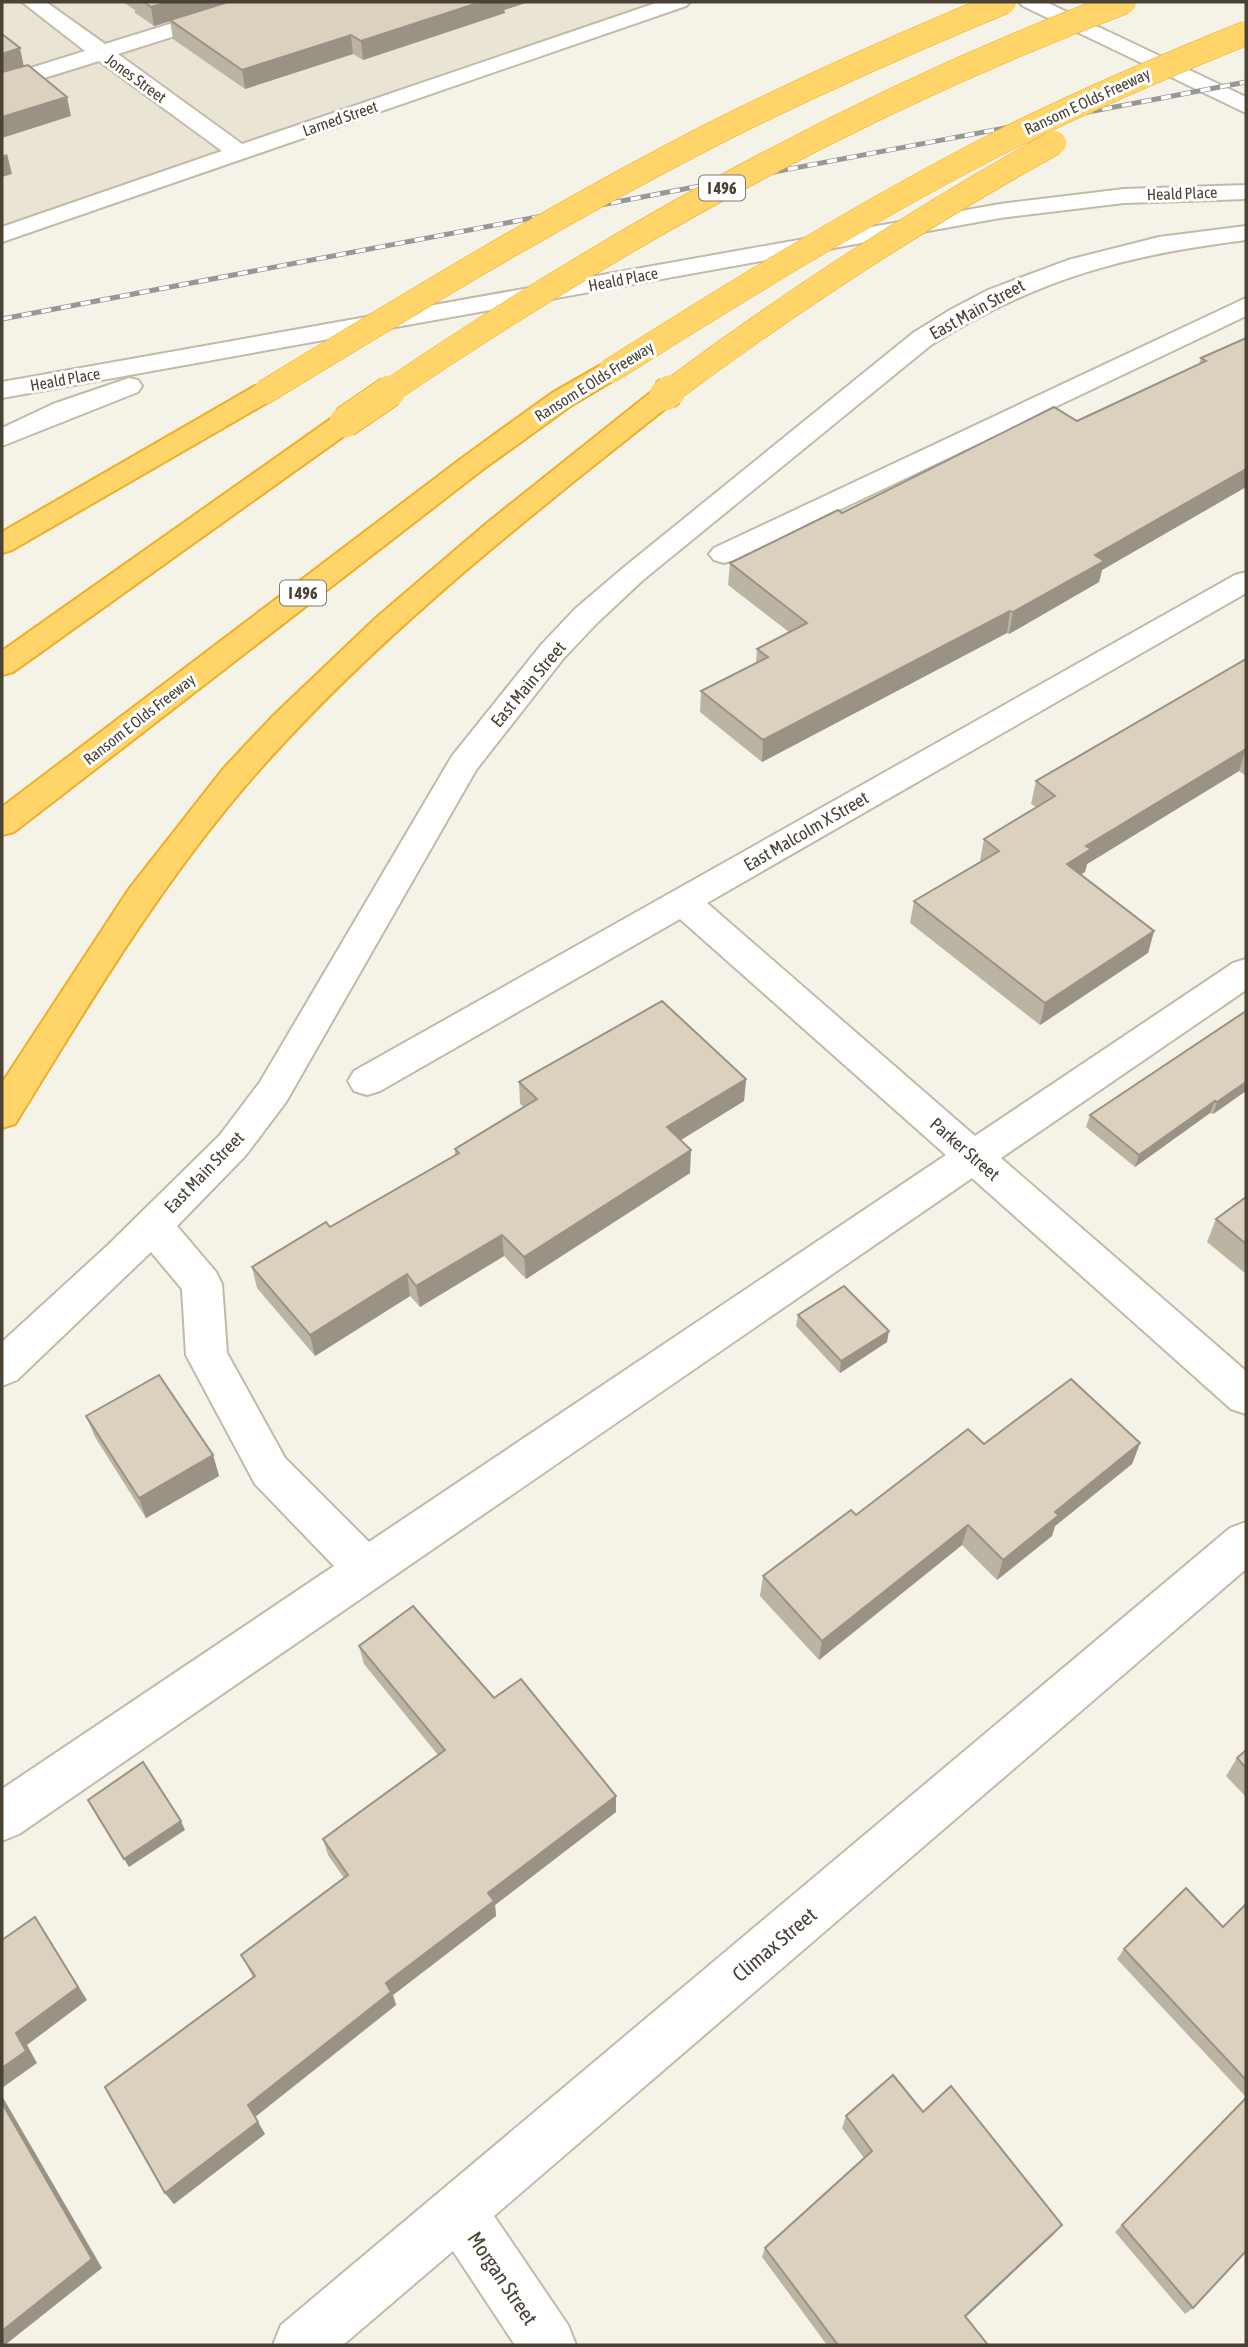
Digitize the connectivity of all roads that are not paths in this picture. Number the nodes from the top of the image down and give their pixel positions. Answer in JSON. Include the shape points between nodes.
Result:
{"nodes":[{"id":1,"x":33,"y":2,"type":"edge"},
{"id":2,"x":262,"y":2,"type":"edge"},
{"id":3,"x":678,"y":2,"type":"edge"},
{"id":4,"x":1004,"y":2,"type":"edge"},
{"id":5,"x":1030,"y":2,"type":"edge"},
{"id":6,"x":1124,"y":2,"type":"edge"},
{"id":7,"x":1246,"y":33,"type":"edge"},
{"id":8,"x":1246,"y":51,"type":"edge"},
{"id":9,"x":102,"y":53,"type":"junction"},
{"id":10,"x":2,"y":84,"type":"edge"},
{"id":11,"x":1246,"y":106,"type":"edge"},
{"id":12,"x":239,"y":153,"type":"junction"},
{"id":13,"x":1246,"y":192,"type":"edge"},
{"id":14,"x":1246,"y":233,"type":"edge"},
{"id":15,"x":2,"y":235,"type":"edge"},
{"id":16,"x":1246,"y":306,"type":"edge"},
{"id":17,"x":296,"y":339,"type":"junction"},
{"id":18,"x":2,"y":390,"type":"edge"},
{"id":19,"x":2,"y":438,"type":"edge"},
{"id":20,"x":2,"y":544,"type":"edge"},
{"id":21,"x":724,"y":554,"type":"dead end"},
{"id":22,"x":1246,"y":581,"type":"edge"},
{"id":23,"x":2,"y":665,"type":"edge"},
{"id":24,"x":2,"y":824,"type":"edge"},
{"id":25,"x":683,"y":902,"type":"junction"},
{"id":26,"x":1246,"y":972,"type":"edge"},
{"id":27,"x":367,"y":1081,"type":"dead end"},
{"id":28,"x":2,"y":1114,"type":"edge"},
{"id":29,"x":974,"y":1157,"type":"junction"},
{"id":30,"x":153,"y":1226,"type":"junction"},
{"id":31,"x":2,"y":1368,"type":"edge"},
{"id":32,"x":1246,"y":1396,"type":"edge"},
{"id":33,"x":1246,"y":1542,"type":"edge"},
{"id":34,"x":367,"y":1570,"type":"junction"},
{"id":35,"x":2,"y":1817,"type":"edge"},
{"id":36,"x":459,"y":2211,"type":"junction"},
{"id":37,"x":301,"y":2345,"type":"edge"},
{"id":38,"x":548,"y":2345,"type":"edge"}],
"edges":[{"from":1,"to":9,"type":"street","name":"Jones Street"},
{"from":2,"to":9,"type":"street"},
{"from":3,"to":12,"type":"street","name":"Larned Street"},
{"from":4,"to":20,"type":"highway","bridge":true,"via":[[881,52],[724,127]]},
{"from":5,"to":11,"type":"street"},
{"from":6,"to":23,"type":"highway","number":"I 496","bridge":true,"via":[[834,130],[718,190],[510,312],[345,422]]},
{"from":7,"to":24,"type":"highway","name":"Ransom E Olds Freeway","number":"I 496","bridge":true,"via":[[1030,127],[906,191],[562,399]]},
{"from":8,"to":28,"type":"highway","bridge":true,"via":[[1066,137],[916,222],[804,295],[666,395],[502,527],[330,678],[265,743],[204,814],[106,947]]},
{"from":9,"to":10,"type":"street"},
{"from":9,"to":12,"type":"street","name":"Jones Street"},
{"from":12,"to":15,"type":"street","name":"Larned Street"},
{"from":13,"to":17,"type":"street","name":"Heald Place","via":[[1103,197],[1000,211]]},
{"from":14,"to":30,"type":"street","name":"East Main Street","via":[[1150,246],[1076,265],[1007,289],[951,319],[586,616],[463,764],[273,1092],[233,1146]]},
{"from":16,"to":21,"type":"street"},
{"from":17,"to":18,"type":"street","name":"Heald Place"},
{"from":17,"to":19,"type":"street","via":[[119,389]]},
{"from":22,"to":25,"type":"street","name":"East Malcolm X Street"},
{"from":25,"to":27,"type":"street","name":"East Malcolm X Street"},
{"from":25,"to":29,"type":"street","name":"Parker Street"},
{"from":26,"to":29,"type":"street"},
{"from":29,"to":32,"type":"street","name":"Parker Street"},
{"from":29,"to":34,"type":"street"},
{"from":30,"to":31,"type":"street","name":"East Main Street"},
{"from":30,"to":34,"type":"street","via":[[202,1284],[208,1355],[270,1471]]},
{"from":33,"to":36,"type":"street","name":"Climax Street"},
{"from":34,"to":35,"type":"street"},
{"from":36,"to":37,"type":"street","name":"Climax Street"},
{"from":36,"to":38,"type":"street","name":"Morgan Street"}]}
